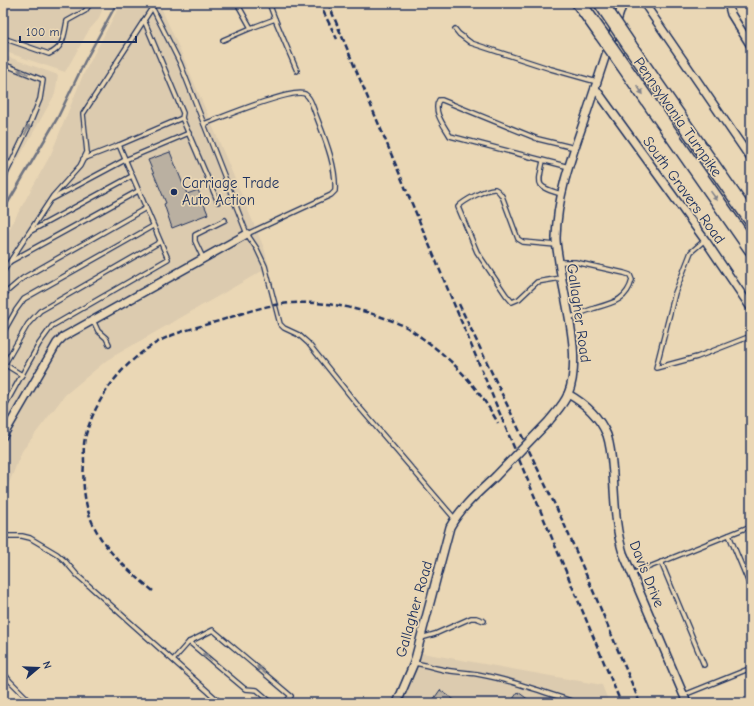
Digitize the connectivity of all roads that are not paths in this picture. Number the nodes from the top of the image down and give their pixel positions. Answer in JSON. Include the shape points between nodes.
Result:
{"nodes":[{"id":1,"x":91,"y":3,"type":"edge"},
{"id":2,"x":150,"y":3,"type":"edge"},
{"id":3,"x":237,"y":3,"type":"edge"},
{"id":4,"x":269,"y":3,"type":"edge"},
{"id":5,"x":579,"y":3,"type":"edge"},
{"id":6,"x":623,"y":3,"type":"edge"},
{"id":7,"x":644,"y":3,"type":"edge"},
{"id":8,"x":728,"y":3,"type":"edge"},
{"id":9,"x":152,"y":8,"type":"junction"},
{"id":10,"x":604,"y":8,"type":"edge"},
{"id":11,"x":275,"y":19,"type":"junction"},
{"id":12,"x":144,"y":20,"type":"junction"},
{"id":13,"x":251,"y":28,"type":"junction"},
{"id":14,"x":455,"y":29,"type":"dead end"},
{"id":15,"x":3,"y":38,"type":"edge"},
{"id":16,"x":223,"y":40,"type":"dead end"},
{"id":17,"x":751,"y":46,"type":"edge"},
{"id":18,"x":3,"y":64,"type":"edge"},
{"id":19,"x":297,"y":71,"type":"dead end"},
{"id":20,"x":596,"y":85,"type":"junction"},
{"id":21,"x":182,"y":118,"type":"junction"},
{"id":22,"x":204,"y":124,"type":"junction"},
{"id":23,"x":189,"y":133,"type":"junction"},
{"id":24,"x":119,"y":146,"type":"junction"},
{"id":25,"x":575,"y":148,"type":"junction"},
{"id":26,"x":3,"y":157,"type":"edge"},
{"id":27,"x":83,"y":159,"type":"junction"},
{"id":28,"x":751,"y":159,"type":"edge"},
{"id":29,"x":125,"y":160,"type":"junction"},
{"id":30,"x":543,"y":161,"type":"junction"},
{"id":31,"x":10,"y":165,"type":"junction"},
{"id":32,"x":569,"y":168,"type":"junction"},
{"id":33,"x":132,"y":176,"type":"junction"},
{"id":34,"x":3,"y":180,"type":"edge"},
{"id":35,"x":138,"y":191,"type":"junction"},
{"id":36,"x":561,"y":194,"type":"junction"},
{"id":37,"x":51,"y":199,"type":"junction"},
{"id":38,"x":218,"y":202,"type":"dead end"},
{"id":39,"x":146,"y":208,"type":"junction"},
{"id":40,"x":225,"y":220,"type":"dead end"},
{"id":41,"x":751,"y":220,"type":"edge"},
{"id":42,"x":153,"y":226,"type":"junction"},
{"id":43,"x":30,"y":232,"type":"junction"},
{"id":44,"x":247,"y":234,"type":"junction"},
{"id":45,"x":704,"y":240,"type":"junction"},
{"id":46,"x":160,"y":242,"type":"junction"},
{"id":47,"x":556,"y":245,"type":"junction"},
{"id":48,"x":751,"y":249,"type":"edge"},
{"id":49,"x":203,"y":258,"type":"junction"},
{"id":50,"x":10,"y":262,"type":"junction"},
{"id":51,"x":559,"y":262,"type":"junction"},
{"id":52,"x":3,"y":272,"type":"edge"},
{"id":53,"x":561,"y":278,"type":"junction"},
{"id":54,"x":3,"y":295,"type":"edge"},
{"id":55,"x":751,"y":308,"type":"edge"},
{"id":56,"x":568,"y":318,"type":"junction"},
{"id":57,"x":93,"y":320,"type":"junction"},
{"id":58,"x":3,"y":333,"type":"edge"},
{"id":59,"x":751,"y":336,"type":"edge"},
{"id":60,"x":109,"y":344,"type":"dead end"},
{"id":61,"x":4,"y":365,"type":"edge"},
{"id":62,"x":22,"y":375,"type":"junction"},
{"id":63,"x":568,"y":394,"type":"junction"},
{"id":64,"x":3,"y":409,"type":"edge"},
{"id":65,"x":3,"y":436,"type":"edge"},
{"id":66,"x":455,"y":518,"type":"junction"},
{"id":67,"x":751,"y":529,"type":"edge"},
{"id":68,"x":729,"y":535,"type":"junction"},
{"id":69,"x":3,"y":536,"type":"edge"},
{"id":70,"x":661,"y":562,"type":"junction"},
{"id":71,"x":632,"y":574,"type":"junction"},
{"id":72,"x":751,"y":588,"type":"edge"},
{"id":73,"x":484,"y":621,"type":"dead end"},
{"id":74,"x":420,"y":638,"type":"junction"},
{"id":75,"x":189,"y":642,"type":"junction"},
{"id":76,"x":173,"y":660,"type":"junction"},
{"id":77,"x":414,"y":663,"type":"junction"},
{"id":78,"x":704,"y":665,"type":"dead end"},
{"id":79,"x":751,"y":668,"type":"edge"},
{"id":80,"x":3,"y":672,"type":"edge"},
{"id":81,"x":684,"y":695,"type":"junction"},
{"id":82,"x":32,"y":703,"type":"edge"},
{"id":83,"x":221,"y":703,"type":"edge"},
{"id":84,"x":272,"y":703,"type":"edge"},
{"id":85,"x":285,"y":703,"type":"edge"},
{"id":86,"x":397,"y":703,"type":"edge"},
{"id":87,"x":577,"y":703,"type":"edge"},
{"id":88,"x":687,"y":703,"type":"edge"}],
"edges":[{"from":1,"to":15,"type":"lane","via":[[85,11],[67,21],[61,45],[49,54]]},
{"from":2,"to":9,"type":"lane"},
{"from":3,"to":13,"type":"lane"},
{"from":4,"to":11,"type":"lane"},
{"from":5,"to":48,"type":"highway","name":"Pennsylvania Turnpike","one_way":true,"bridge":true},
{"from":6,"to":20,"type":"street","name":"Gallagher Road"},
{"from":7,"to":28,"type":"street"},
{"from":8,"to":17,"type":"street","via":[[731,14]]},
{"from":9,"to":12,"type":"lane"},
{"from":9,"to":22,"type":"lane","via":[[180,63]]},
{"from":10,"to":41,"type":"highway","name":"Pennsylvania Turnpike","bridge":true},
{"from":11,"to":13,"type":"lane"},
{"from":11,"to":19,"type":"lane"},
{"from":12,"to":21,"type":"lane","via":[[183,113]]},
{"from":12,"to":27,"type":"lane","via":[[83,114],[87,152]]},
{"from":13,"to":16,"type":"lane"},
{"from":14,"to":20,"type":"lane","via":[[471,43]]},
{"from":31,"to":18,"type":"lane","one_way":true,"via":[[40,99],[42,80]]},
{"from":20,"to":25,"type":"street","name":"Gallagher Road"},
{"from":20,"to":45,"type":"street","name":"South Gravers Road"},
{"from":21,"to":23,"type":"lane"},
{"from":21,"to":24,"type":"lane"},
{"from":22,"to":44,"type":"lane"},
{"from":22,"to":44,"type":"lane","via":[[299,93],[310,99],[333,167],[335,191]]},
{"from":23,"to":29,"type":"lane"},
{"from":23,"to":38,"type":"lane"},
{"from":24,"to":27,"type":"lane"},
{"from":24,"to":29,"type":"lane"},
{"from":25,"to":30,"type":"lane","via":[[538,140],[442,100],[436,104],[436,110],[450,136]]},
{"from":25,"to":32,"type":"street","name":"Gallagher Road"},
{"from":26,"to":31,"type":"lane"},
{"from":27,"to":37,"type":"lane","via":[[80,166]]},
{"from":29,"to":33,"type":"lane"},
{"from":29,"to":37,"type":"lane"},
{"from":30,"to":32,"type":"lane"},
{"from":30,"to":36,"type":"lane","via":[[540,186]]},
{"from":31,"to":34,"type":"lane"},
{"from":32,"to":36,"type":"street","name":"Gallagher Road"},
{"from":33,"to":35,"type":"lane"},
{"from":33,"to":43,"type":"lane"},
{"from":35,"to":39,"type":"lane"},
{"from":35,"to":50,"type":"lane"},
{"from":36,"to":47,"type":"street","name":"Gallagher Road","via":[[557,212]]},
{"from":37,"to":43,"type":"lane"},
{"from":39,"to":42,"type":"lane"},
{"from":39,"to":54,"type":"lane","via":[[23,278]]},
{"from":40,"to":49,"type":"lane","via":[[195,235]]},
{"from":42,"to":46,"type":"lane"},
{"from":42,"to":58,"type":"lane","via":[[24,299]]},
{"from":43,"to":50,"type":"lane"},
{"from":44,"to":49,"type":"street"},
{"from":44,"to":66,"type":"lane","via":[[265,266],[280,324],[308,343]]},
{"from":45,"to":55,"type":"street","name":"South Gravers Road"},
{"from":45,"to":59,"type":"lane","via":[[691,252],[675,293],[656,368],[697,357]]},
{"from":46,"to":61,"type":"lane","via":[[40,311],[28,324]]},
{"from":46,"to":62,"type":"lane","via":[[168,258],[52,326]]},
{"from":47,"to":51,"type":"street","name":"Gallagher Road"},
{"from":47,"to":53,"type":"lane","via":[[522,242],[518,239],[502,196],[495,190],[470,197],[458,207],[477,252],[512,302],[524,295],[537,282]]},
{"from":49,"to":57,"type":"street"},
{"from":50,"to":52,"type":"lane"},
{"from":51,"to":53,"type":"street","name":"Gallagher Road"},
{"from":51,"to":56,"type":"lane","via":[[575,262],[624,273],[630,275],[632,280],[619,300]]},
{"from":53,"to":56,"type":"street","name":"Gallagher Road"},
{"from":56,"to":63,"type":"street","name":"Gallagher Road","via":[[574,368]]},
{"from":57,"to":60,"type":"lane"},
{"from":57,"to":65,"type":"street","via":[[57,342]]},
{"from":61,"to":62,"type":"lane"},
{"from":62,"to":64,"type":"lane"},
{"from":63,"to":66,"type":"street","name":"Gallagher Road","bridge":true,"via":[[550,421]]},
{"from":63,"to":71,"type":"street","name":"Davis Drive","via":[[583,402],[597,417],[607,436],[618,536]]},
{"from":66,"to":74,"type":"street","name":"Gallagher Road","via":[[450,527]]},
{"from":67,"to":68,"type":"lane","via":[[746,528]]},
{"from":68,"to":70,"type":"lane"},
{"from":68,"to":72,"type":"lane"},
{"from":69,"to":76,"type":"lane","via":[[30,538],[57,554],[77,575]]},
{"from":70,"to":71,"type":"lane"},
{"from":70,"to":78,"type":"lane"},
{"from":71,"to":81,"type":"street","name":"Davis Drive"},
{"from":73,"to":74,"type":"lane","via":[[471,618]]},
{"from":74,"to":77,"type":"street","name":"Gallagher Road"},
{"from":75,"to":76,"type":"lane"},
{"from":84,"to":75,"type":"lane","one_way":true,"via":[[257,690],[245,688]]},
{"from":85,"to":75,"type":"lane","one_way":true,"via":[[291,696],[213,630]]},
{"from":76,"to":83,"type":"lane"},
{"from":77,"to":86,"type":"street","name":"Gallagher Road"},
{"from":77,"to":87,"type":"lane","via":[[506,680]]},
{"from":79,"to":81,"type":"lane"},
{"from":80,"to":82,"type":"lane"},
{"from":81,"to":88,"type":"street","name":"Davis Drive"}]}
